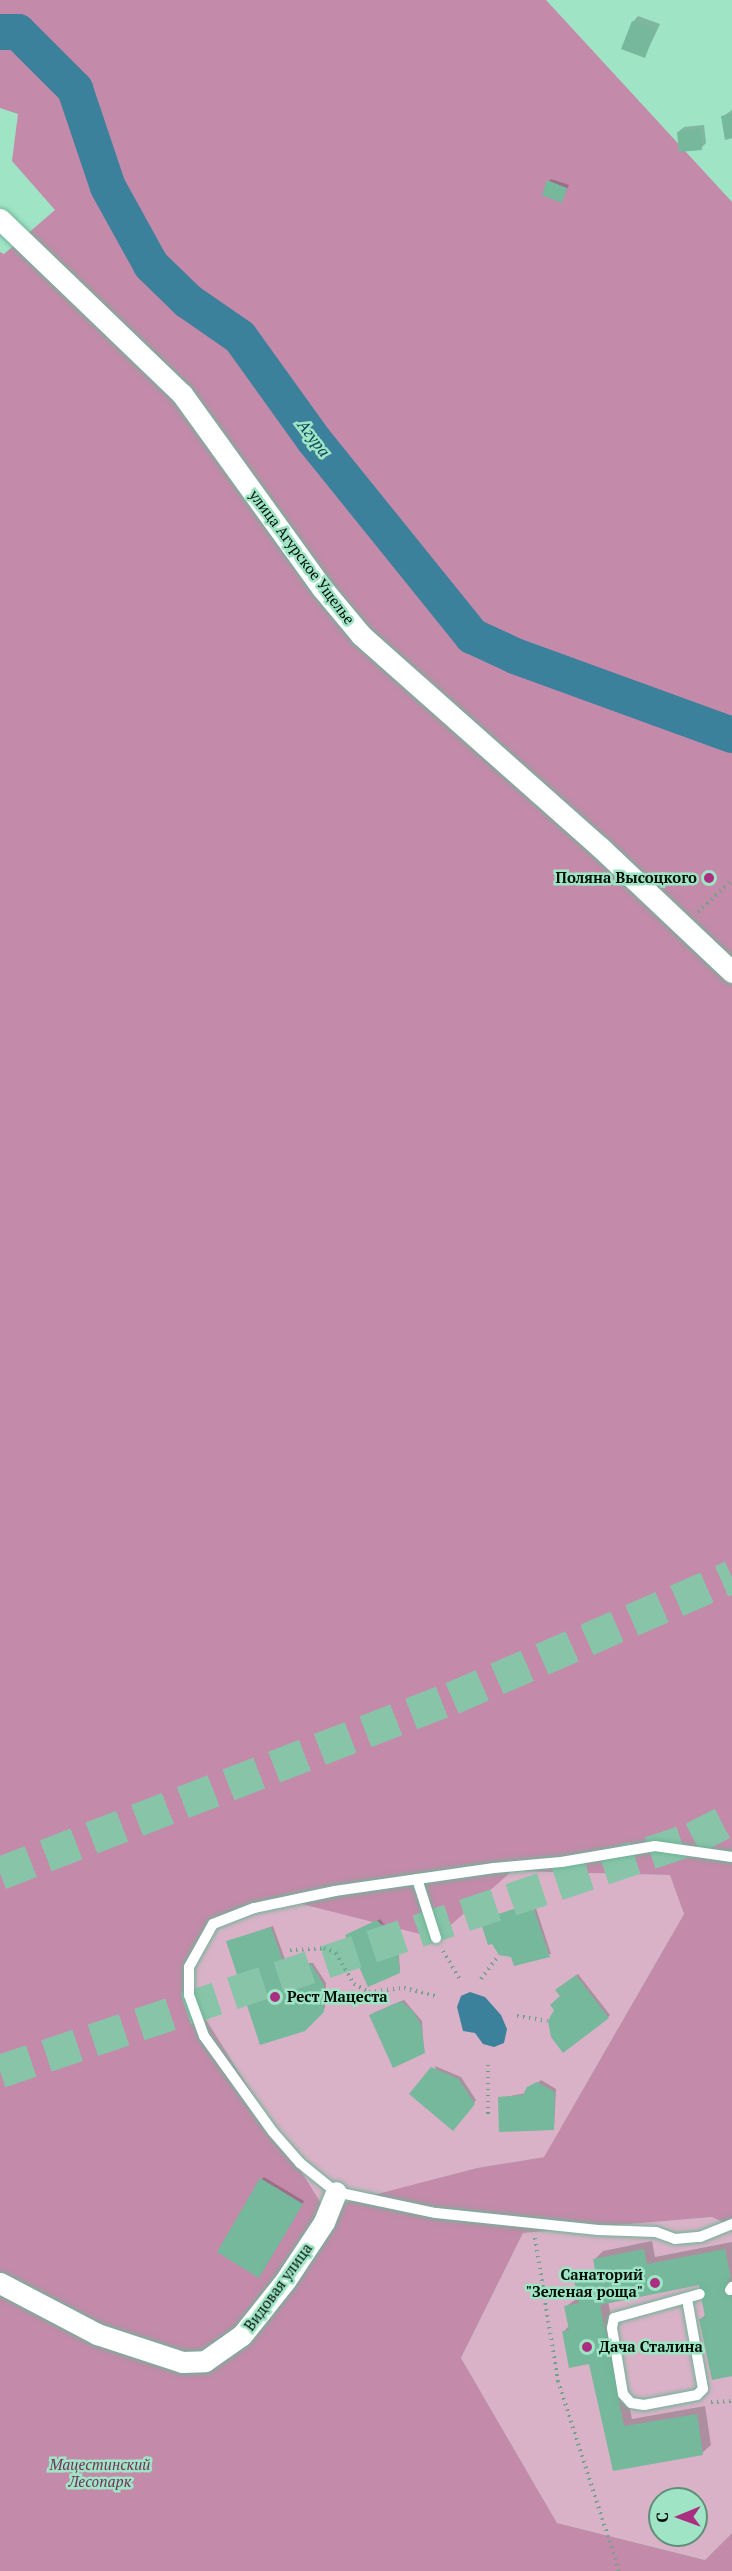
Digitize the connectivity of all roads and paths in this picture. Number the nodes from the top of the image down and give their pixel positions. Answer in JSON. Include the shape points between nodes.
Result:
{"nodes":[{"id":1,"x":0,"y":219,"type":"edge"},
{"id":2,"x":732,"y":880,"type":"edge"},
{"id":3,"x":683,"y":927,"type":"junction"},
{"id":4,"x":732,"y":972,"type":"edge"},
{"id":5,"x":732,"y":1857,"type":"edge"},
{"id":6,"x":417,"y":1879,"type":"junction"},
{"id":7,"x":436,"y":1938,"type":"joint"},
{"id":8,"x":290,"y":1950,"type":"dead end"},
{"id":9,"x":499,"y":1955,"type":"dead end"},
{"id":10,"x":460,"y":1979,"type":"dead end"},
{"id":11,"x":481,"y":1979,"type":"dead end"},
{"id":12,"x":436,"y":1996,"type":"dead end"},
{"id":13,"x":517,"y":2016,"type":"dead end"},
{"id":14,"x":548,"y":2021,"type":"dead end"},
{"id":15,"x":488,"y":2065,"type":"dead end"},
{"id":16,"x":488,"y":2114,"type":"dead end"},
{"id":17,"x":336,"y":2192,"type":"junction"},
{"id":18,"x":532,"y":2221,"type":"junction"},
{"id":19,"x":732,"y":2224,"type":"edge"},
{"id":20,"x":0,"y":2283,"type":"edge"},
{"id":21,"x":700,"y":2294,"type":"dead end"},
{"id":22,"x":687,"y":2299,"type":"junction"},
{"id":23,"x":619,"y":2571,"type":"edge"}],
"edges":[{"from":1,"to":3,"type":"street","name":"улица Агурское Ущелье","via":[[182,394],[322,588],[361,635],[600,847]]},
{"from":2,"to":3,"type":"path"},
{"from":3,"to":4,"type":"street","name":"улица Агурское Ущелье"},
{"from":5,"to":6,"type":"lane","via":[[655,1846]]},
{"from":6,"to":7,"type":"lane"},
{"from":6,"to":17,"type":"lane","via":[[335,1891],[233,1916],[213,1924],[189,1967],[189,1995],[204,2036],[300,2163]]},
{"from":7,"to":10,"type":"path"},
{"from":8,"to":12,"type":"path","via":[[324,1948],[336,1953],[354,1984],[369,1992],[404,1988]]},
{"from":9,"to":11,"type":"path"},
{"from":13,"to":14,"type":"path"},
{"from":15,"to":16,"type":"path"},
{"from":17,"to":18,"type":"lane","via":[[436,2213]]},
{"from":17,"to":20,"type":"street","name":"Видовая улица","via":[[324,2222],[285,2281],[242,2335],[205,2361],[182,2362],[98,2334]]},
{"from":18,"to":19,"type":"lane","via":[[598,2230],[656,2232],[675,2239],[700,2237]]},
{"from":18,"to":23,"type":"path","via":[[558,2381]]},
{"from":21,"to":22,"type":"lane"},
{"from":22,"to":22,"type":"lane","via":[[614,2318],[612,2328],[623,2394],[632,2403],[644,2405],[687,2397],[703,2389]]}]}
